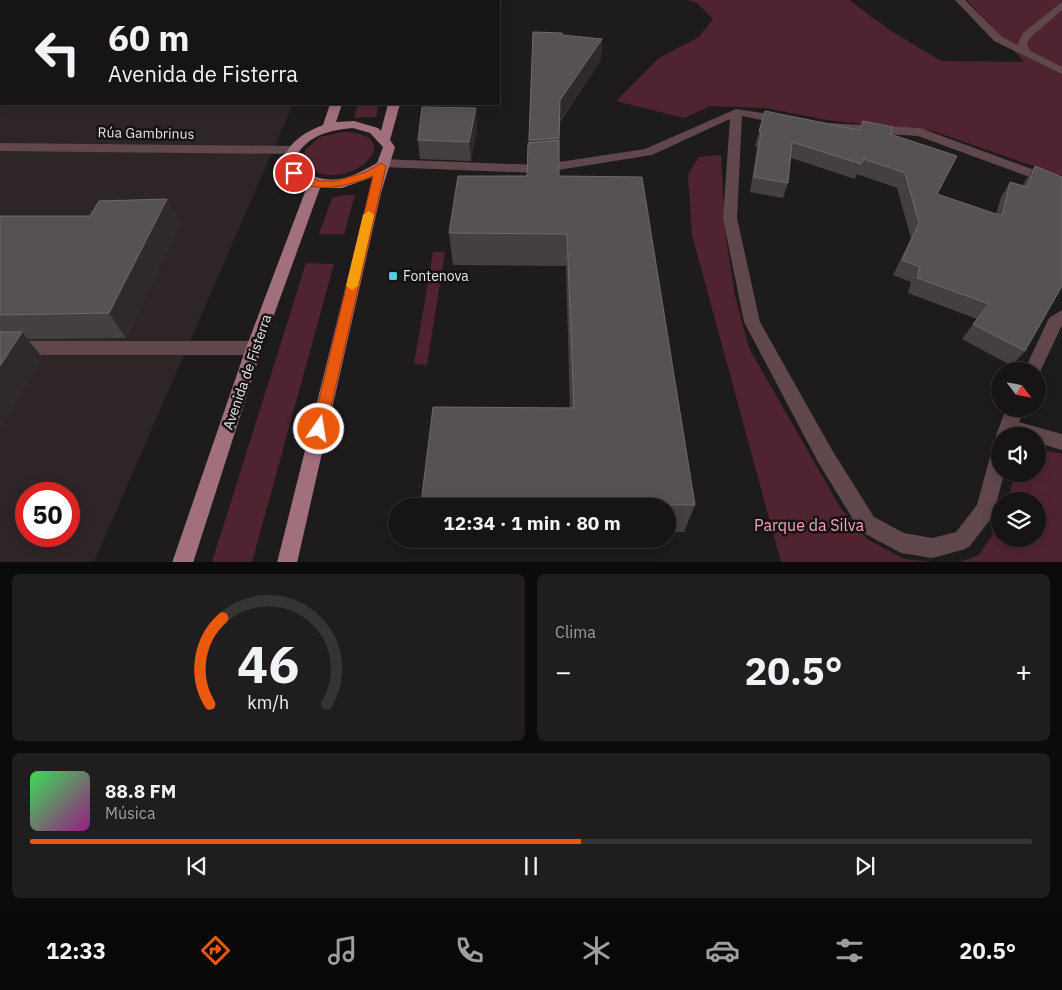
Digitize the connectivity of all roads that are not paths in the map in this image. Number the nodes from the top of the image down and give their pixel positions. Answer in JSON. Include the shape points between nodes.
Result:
{"nodes":[{"id":1,"x":960,"y":0,"type":"edge"},
{"id":2,"x":1062,"y":5,"type":"edge"},
{"id":3,"x":1026,"y":52,"type":"junction"},
{"id":4,"x":1062,"y":71,"type":"edge"},
{"id":5,"x":336,"y":105,"type":"edge"},
{"id":6,"x":394,"y":105,"type":"edge"},
{"id":7,"x":736,"y":112,"type":"junction"},
{"id":8,"x":791,"y":121,"type":"edge"},
{"id":9,"x":818,"y":126,"type":"edge"},
{"id":10,"x":328,"y":127,"type":"junction"},
{"id":11,"x":384,"y":138,"type":"junction"},
{"id":12,"x":0,"y":147,"type":"edge"},
{"id":13,"x":292,"y":150,"type":"junction"},
{"id":14,"x":381,"y":165,"type":"junction"},
{"id":15,"x":314,"y":183,"type":"junction"},
{"id":16,"x":1062,"y":185,"type":"edge"},
{"id":17,"x":1062,"y":316,"type":"edge"},
{"id":18,"x":0,"y":348,"type":"edge"},
{"id":19,"x":254,"y":348,"type":"junction"},
{"id":20,"x":1036,"y":362,"type":"edge"},
{"id":21,"x":1046,"y":439,"type":"edge"},
{"id":22,"x":1062,"y":442,"type":"edge"},
{"id":23,"x":993,"y":482,"type":"edge"},
{"id":24,"x":182,"y":562,"type":"edge"},
{"id":25,"x":288,"y":562,"type":"edge"}],
"edges":[{"from":1,"to":3,"type":"street","via":[[998,39]]},
{"from":2,"to":3,"type":"street","via":[[1027,36],[1022,44]]},
{"from":3,"to":4,"type":"street"},
{"from":5,"to":10,"type":"main road"},
{"from":6,"to":11,"type":"main road"},
{"from":7,"to":8,"type":"street"},
{"from":7,"to":14,"type":"street","via":[[648,152],[539,170]]},
{"from":7,"to":23,"type":"street","via":[[730,218],[752,322],[825,456],[867,524],[901,543],[932,548],[962,540],[986,509]]},
{"from":9,"to":16,"type":"street","via":[[920,132]]},
{"from":10,"to":11,"type":"main road","via":[[364,126]]},
{"from":10,"to":13,"type":"main road","via":[[305,136]]},
{"from":11,"to":14,"type":"main road","via":[[389,146]]},
{"from":12,"to":13,"type":"street","name":"Rúa Gambrinus"},
{"from":13,"to":15,"type":"main road","via":[[288,164],[294,173]]},
{"from":14,"to":15,"type":"main road","via":[[354,181]]},
{"from":14,"to":25,"type":"main road"},
{"from":15,"to":19,"type":"main road","name":"Avenida de Fisterra"},
{"from":17,"to":20,"type":"street","via":[[1055,322]]},
{"from":18,"to":19,"type":"street"},
{"from":19,"to":24,"type":"main road","name":"Avenida de Fisterra"},
{"from":21,"to":22,"type":"street"}]}
